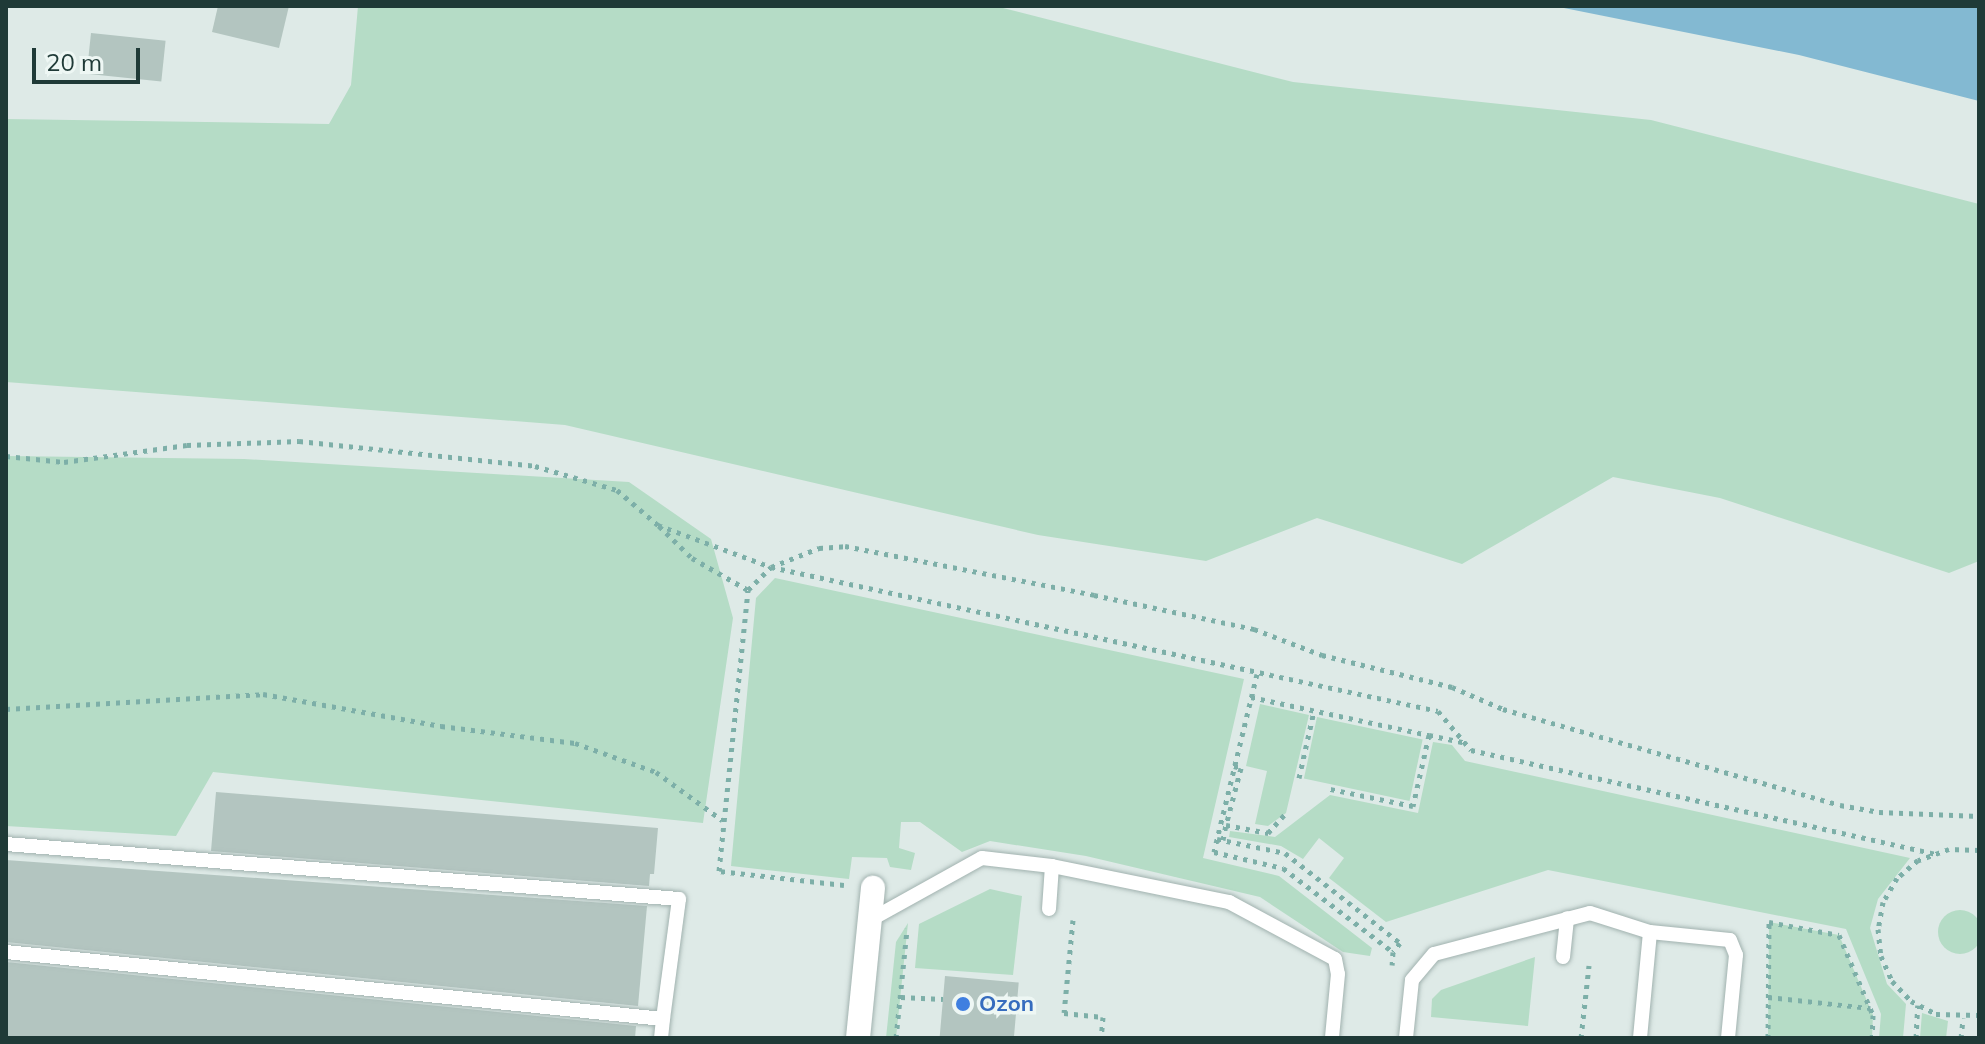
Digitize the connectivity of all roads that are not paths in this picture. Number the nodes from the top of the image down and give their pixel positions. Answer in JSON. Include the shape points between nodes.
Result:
{"nodes":[{"id":1,"x":6,"y":844,"type":"edge"},
{"id":2,"x":1052,"y":866,"type":"junction"},
{"id":3,"x":873,"y":888,"type":"road end"},
{"id":4,"x":1049,"y":909,"type":"dead end"},
{"id":5,"x":1567,"y":918,"type":"junction"},
{"id":6,"x":870,"y":920,"type":"junction"},
{"id":7,"x":1650,"y":932,"type":"junction"},
{"id":8,"x":6,"y":952,"type":"edge"},
{"id":9,"x":1563,"y":954,"type":"road end"},
{"id":10,"x":663,"y":1019,"type":"junction"},
{"id":11,"x":661,"y":1038,"type":"edge"},
{"id":12,"x":858,"y":1038,"type":"edge"},
{"id":13,"x":1332,"y":1038,"type":"edge"},
{"id":14,"x":1406,"y":1038,"type":"edge"},
{"id":15,"x":1640,"y":1038,"type":"edge"},
{"id":16,"x":1728,"y":1038,"type":"edge"}],
"edges":[{"from":1,"to":10,"type":"lane","via":[[679,899]]},
{"from":2,"to":4,"type":"lane"},
{"from":2,"to":6,"type":"lane","via":[[982,858]]},
{"from":2,"to":13,"type":"lane","via":[[1247,908],[1329,954],[1338,974]]},
{"from":3,"to":6,"type":"street"},
{"from":5,"to":7,"type":"lane","via":[[1602,914]]},
{"from":5,"to":9,"type":"lane"},
{"from":5,"to":14,"type":"lane","via":[[1462,944],[1422,963],[1412,980]]},
{"from":6,"to":12,"type":"street"},
{"from":7,"to":15,"type":"lane"},
{"from":7,"to":16,"type":"lane","via":[[1730,940],[1736,955]]},
{"from":8,"to":10,"type":"lane"},
{"from":10,"to":11,"type":"lane"}]}
